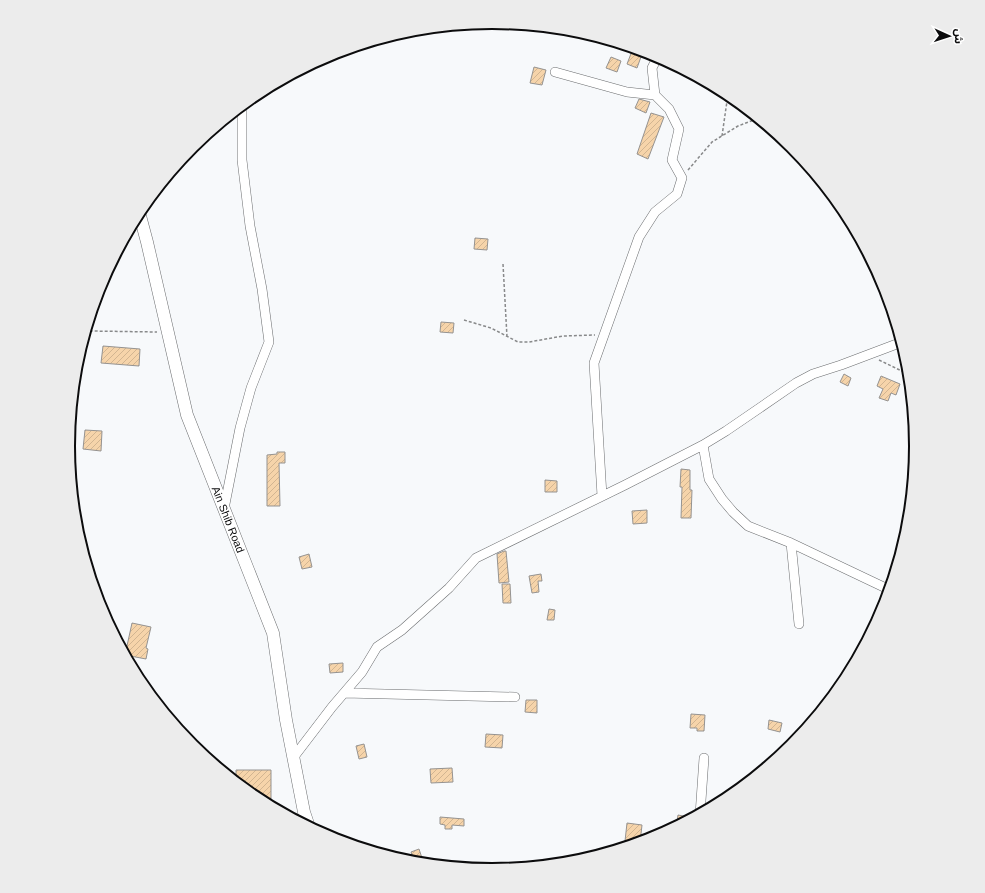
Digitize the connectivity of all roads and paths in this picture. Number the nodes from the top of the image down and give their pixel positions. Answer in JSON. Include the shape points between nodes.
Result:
{"nodes":[{"id":1,"x":655,"y":62,"type":"edge"},
{"id":2,"x":555,"y":72,"type":"dead end"},
{"id":3,"x":654,"y":95,"type":"junction"},
{"id":4,"x":727,"y":101,"type":"edge"},
{"id":5,"x":242,"y":112,"type":"edge"},
{"id":6,"x":753,"y":120,"type":"edge"},
{"id":7,"x":722,"y":136,"type":"junction"},
{"id":8,"x":682,"y":178,"type":"junction"},
{"id":9,"x":141,"y":221,"type":"edge"},
{"id":10,"x":503,"y":264,"type":"dead end"},
{"id":11,"x":464,"y":320,"type":"dead end"},
{"id":12,"x":91,"y":331,"type":"edge"},
{"id":13,"x":168,"y":332,"type":"junction"},
{"id":14,"x":604,"y":334,"type":"junction"},
{"id":15,"x":507,"y":337,"type":"junction"},
{"id":16,"x":897,"y":344,"type":"edge"},
{"id":17,"x":870,"y":355,"type":"junction"},
{"id":18,"x":903,"y":371,"type":"edge"},
{"id":19,"x":702,"y":445,"type":"junction"},
{"id":20,"x":602,"y":496,"type":"junction"},
{"id":21,"x":224,"y":509,"type":"junction"},
{"id":22,"x":791,"y":543,"type":"junction"},
{"id":23,"x":885,"y":588,"type":"edge"},
{"id":24,"x":799,"y":624,"type":"dead end"},
{"id":25,"x":344,"y":693,"type":"junction"},
{"id":26,"x":515,"y":697,"type":"dead end"},
{"id":27,"x":293,"y":758,"type":"junction"},
{"id":28,"x":704,"y":758,"type":"dead end"},
{"id":29,"x":700,"y":808,"type":"edge"},
{"id":30,"x":307,"y":820,"type":"edge"}],
"edges":[{"from":1,"to":3,"type":"street","via":[[652,68]]},
{"from":2,"to":3,"type":"street","via":[[627,92]]},
{"from":3,"to":8,"type":"street","via":[[669,109],[678,129],[672,160]]},
{"from":4,"to":7,"type":"path"},
{"from":5,"to":21,"type":"street","via":[[242,160],[268,342],[240,428]]},
{"from":6,"to":7,"type":"path"},
{"from":7,"to":8,"type":"path","via":[[712,142]]},
{"from":8,"to":14,"type":"street","via":[[677,194],[656,212],[639,238]]},
{"from":9,"to":13,"type":"main road","name":"Ain Shib Road"},
{"from":10,"to":15,"type":"path"},
{"from":11,"to":15,"type":"path","via":[[491,328]]},
{"from":12,"to":13,"type":"path"},
{"from":13,"to":21,"type":"main road","name":"Ain Shib Road","via":[[187,415]]},
{"from":14,"to":15,"type":"path","via":[[564,336],[529,342],[518,342]]},
{"from":14,"to":20,"type":"street","via":[[594,362]]},
{"from":16,"to":17,"type":"street"},
{"from":17,"to":18,"type":"path"},
{"from":17,"to":19,"type":"street","via":[[813,374],[796,383]]},
{"from":19,"to":20,"type":"street"},
{"from":19,"to":22,"type":"street","via":[[709,479],[733,512],[748,526]]},
{"from":20,"to":25,"type":"street","via":[[476,558],[449,588],[402,630],[377,647],[362,672]]},
{"from":21,"to":27,"type":"main road","name":"Ain Shib Road","via":[[273,633]]},
{"from":22,"to":23,"type":"street"},
{"from":22,"to":24,"type":"street"},
{"from":25,"to":26,"type":"street"},
{"from":25,"to":27,"type":"street"},
{"from":27,"to":30,"type":"main road","name":"Ain Shib Road"},
{"from":28,"to":29,"type":"street"}]}
